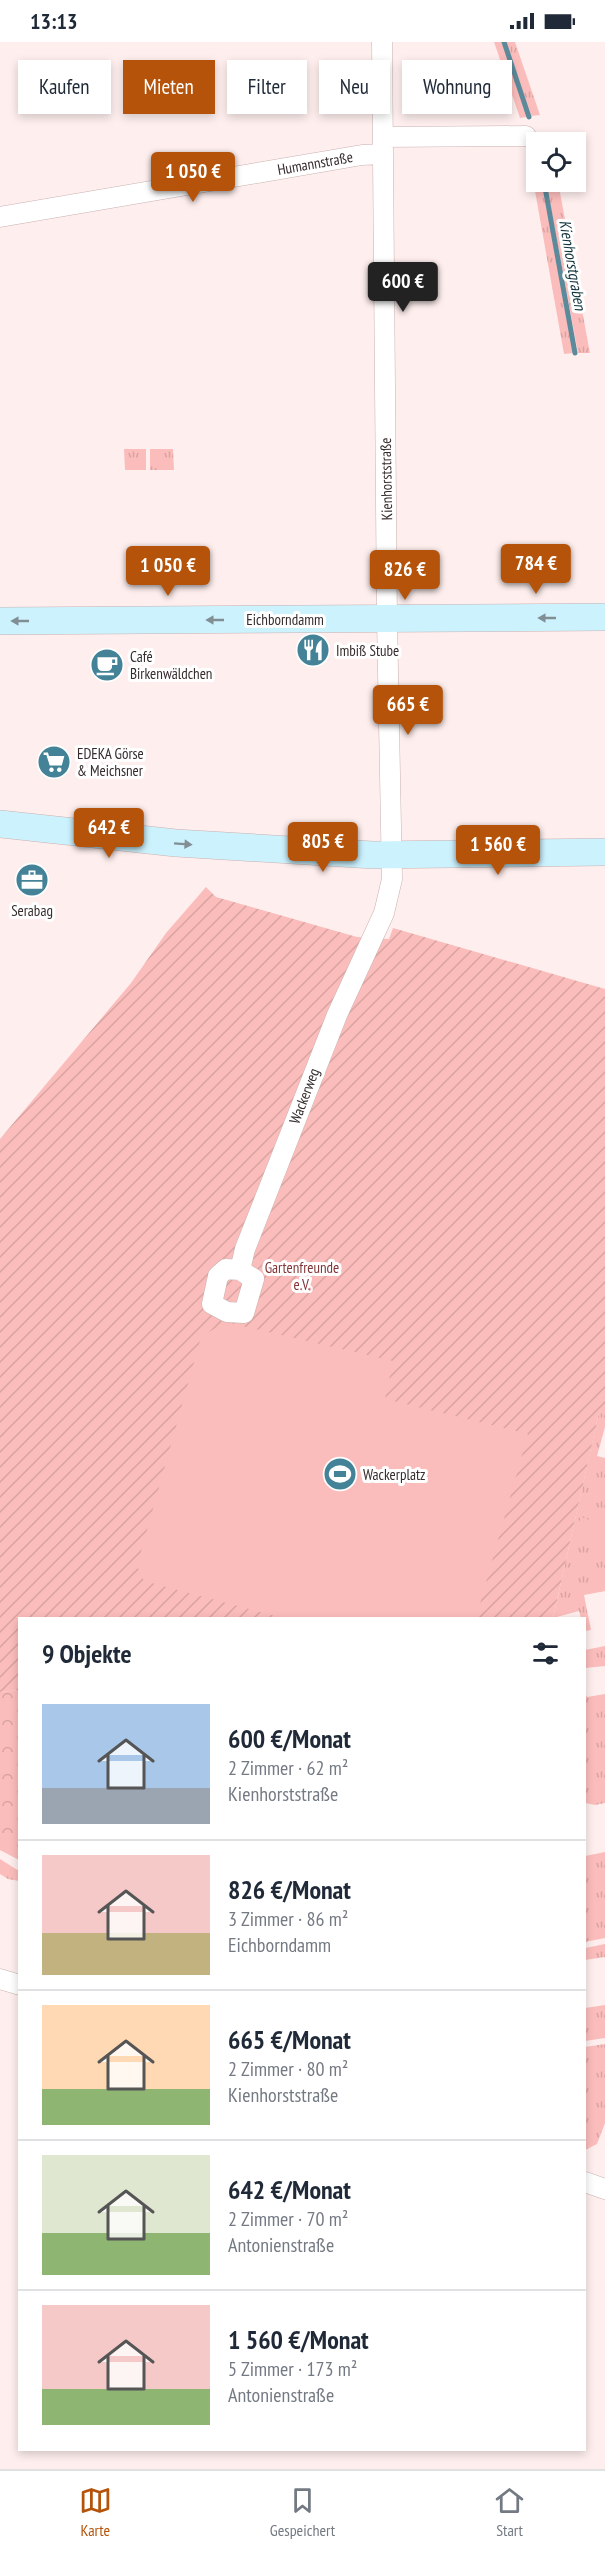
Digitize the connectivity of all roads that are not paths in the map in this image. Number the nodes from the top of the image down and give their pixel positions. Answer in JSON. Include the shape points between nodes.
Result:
{"nodes":[{"id":1,"x":382,"y":42,"type":"edge"},
{"id":2,"x":526,"y":136,"type":"dead end"},
{"id":3,"x":383,"y":145,"type":"junction"},
{"id":4,"x":0,"y":217,"type":"edge"},
{"id":5,"x":605,"y":617,"type":"edge"},
{"id":6,"x":387,"y":619,"type":"junction"},
{"id":7,"x":0,"y":621,"type":"edge"},
{"id":8,"x":0,"y":824,"type":"edge"},
{"id":9,"x":605,"y":852,"type":"edge"},
{"id":10,"x":391,"y":854,"type":"junction"},
{"id":11,"x":378,"y":927,"type":"joint"},
{"id":12,"x":240,"y":1270,"type":"dead end"},
{"id":13,"x":0,"y":1979,"type":"edge"},
{"id":14,"x":18,"y":1984,"type":"edge"},
{"id":15,"x":586,"y":2182,"type":"edge"},
{"id":16,"x":605,"y":2189,"type":"edge"}],
"edges":[{"from":1,"to":3,"type":"street","name":"Kienhorststraße"},
{"from":2,"to":3,"type":"street"},
{"from":3,"to":4,"type":"street","name":"Humannstraße","via":[[362,154]]},
{"from":3,"to":6,"type":"street","name":"Kienhorststraße"},
{"from":5,"to":6,"type":"main road","name":"Eichborndamm","one_way":true},
{"from":6,"to":7,"type":"main road","name":"Eichborndamm","one_way":true},
{"from":6,"to":10,"type":"street","name":"Kienhorststraße"},
{"from":8,"to":10,"type":"main road","one_way":true,"via":[[177,843]]},
{"from":9,"to":10,"type":"main road"},
{"from":10,"to":11,"type":"street","name":"Kienhorststraße","via":[[391,885]]},
{"from":11,"to":12,"type":"street","name":"Wackerweg","via":[[337,1015]]},
{"from":13,"to":14,"type":"street"},
{"from":15,"to":16,"type":"street"}]}
